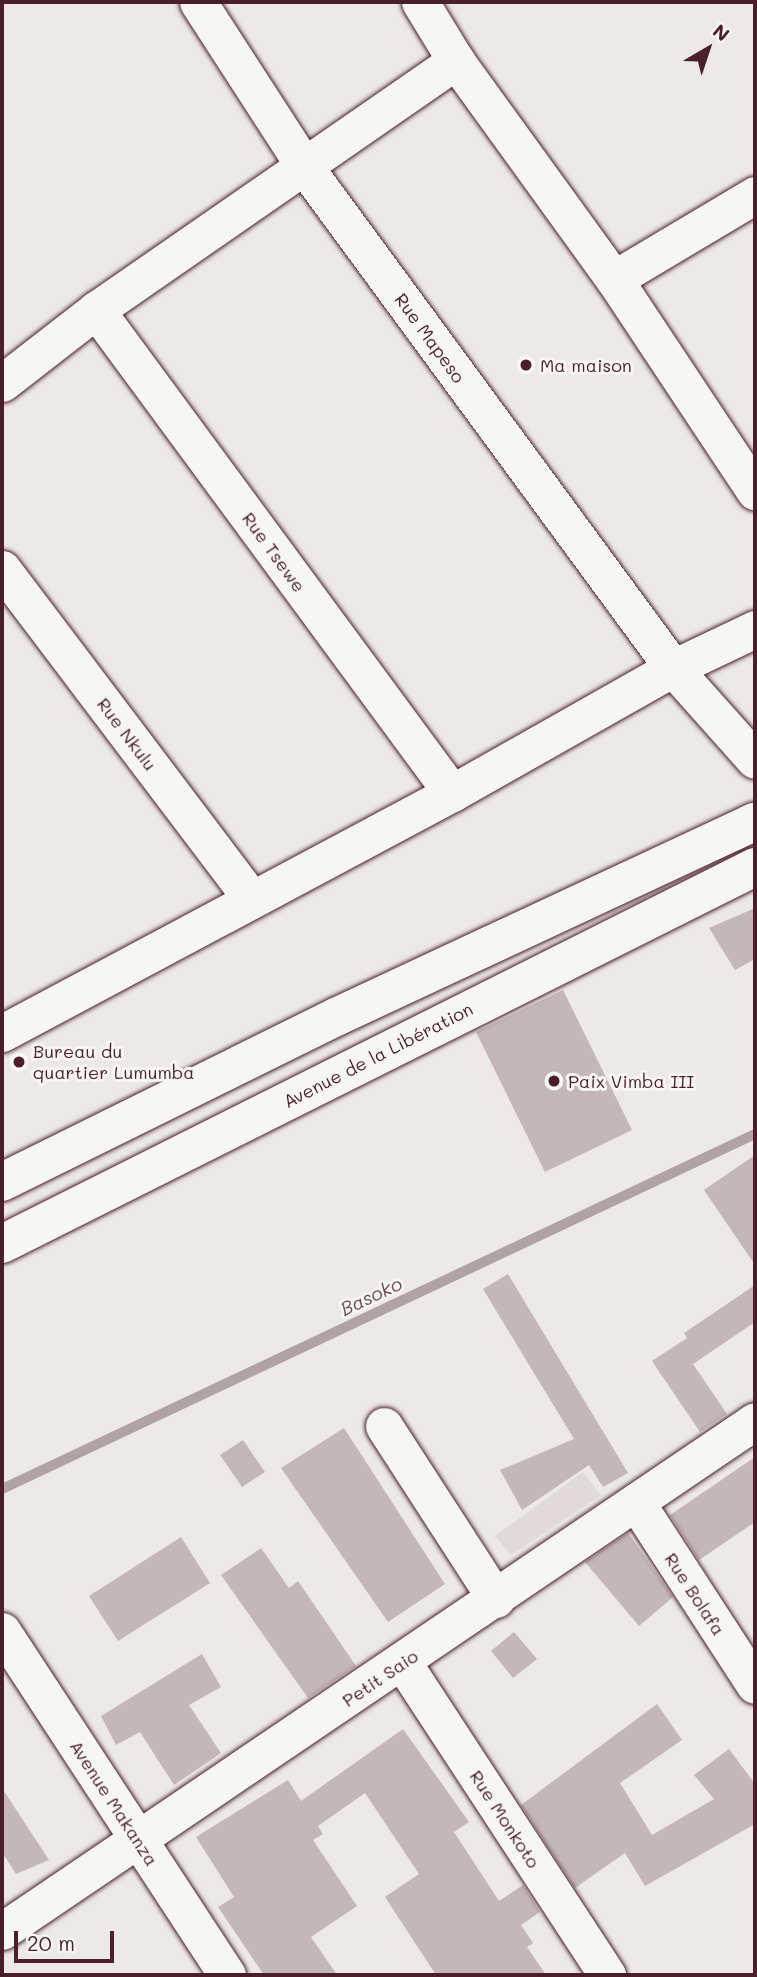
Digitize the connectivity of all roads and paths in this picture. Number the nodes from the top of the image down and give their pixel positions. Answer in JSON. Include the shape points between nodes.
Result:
{"nodes":[{"id":1,"x":198,"y":2,"type":"edge"},
{"id":2,"x":420,"y":2,"type":"edge"},
{"id":3,"x":456,"y":61,"type":"junction"},
{"id":4,"x":304,"y":166,"type":"junction"},
{"id":5,"x":755,"y":195,"type":"edge"},
{"id":6,"x":614,"y":279,"type":"junction"},
{"id":7,"x":96,"y":310,"type":"junction"},
{"id":8,"x":2,"y":383,"type":"edge"},
{"id":9,"x":755,"y":491,"type":"edge"},
{"id":10,"x":2,"y":569,"type":"edge"},
{"id":11,"x":755,"y":629,"type":"edge"},
{"id":12,"x":673,"y":668,"type":"junction"},
{"id":13,"x":755,"y":760,"type":"edge"},
{"id":14,"x":452,"y":793,"type":"junction"},
{"id":15,"x":755,"y":822,"type":"edge"},
{"id":16,"x":755,"y":867,"type":"edge"},
{"id":17,"x":252,"y":899,"type":"junction"},
{"id":18,"x":2,"y":1033,"type":"edge"},
{"id":19,"x":2,"y":1182,"type":"edge"},
{"id":20,"x":2,"y":1244,"type":"edge"},
{"id":21,"x":755,"y":1421,"type":"edge"},
{"id":22,"x":384,"y":1426,"type":"dead end"},
{"id":23,"x":635,"y":1503,"type":"junction"},
{"id":24,"x":496,"y":1599,"type":"junction"},
{"id":25,"x":2,"y":1632,"type":"edge"},
{"id":26,"x":403,"y":1663,"type":"junction"},
{"id":27,"x":755,"y":1685,"type":"edge"},
{"id":28,"x":139,"y":1841,"type":"junction"},
{"id":29,"x":2,"y":1931,"type":"edge"},
{"id":30,"x":227,"y":1975,"type":"edge"},
{"id":31,"x":607,"y":1975,"type":"edge"}],
"edges":[{"from":1,"to":4,"type":"street","name":"Rue Mapeso"},
{"from":2,"to":3,"type":"street"},
{"from":3,"to":4,"type":"street"},
{"from":3,"to":6,"type":"street"},
{"from":4,"to":7,"type":"street"},
{"from":4,"to":12,"type":"street","name":"Rue Mapeso"},
{"from":5,"to":6,"type":"street"},
{"from":6,"to":9,"type":"street"},
{"from":7,"to":8,"type":"street"},
{"from":7,"to":14,"type":"street","name":"Rue Tsewe"},
{"from":10,"to":17,"type":"street","name":"Rue Nkulu"},
{"from":11,"to":12,"type":"street"},
{"from":12,"to":13,"type":"street","name":"Rue Mapeso"},
{"from":12,"to":14,"type":"street"},
{"from":14,"to":17,"type":"street"},
{"from":15,"to":19,"type":"highway","via":[[336,1017]]},
{"from":16,"to":20,"type":"highway","name":"Avenue de la Libération"},
{"from":17,"to":18,"type":"street"},
{"from":21,"to":23,"type":"street","name":"Petit Saio"},
{"from":22,"to":24,"type":"street"},
{"from":23,"to":24,"type":"street","name":"Petit Saio"},
{"from":23,"to":27,"type":"street","name":"Rue Bolafa"},
{"from":24,"to":26,"type":"street","name":"Petit Saio"},
{"from":25,"to":28,"type":"street","name":"Avenue Makanza"},
{"from":26,"to":28,"type":"street","name":"Petit Saio"},
{"from":26,"to":31,"type":"street","name":"Rue Monkoto"},
{"from":28,"to":29,"type":"street","name":"Petit Saio"},
{"from":28,"to":30,"type":"street","name":"Avenue Makanza"}]}
